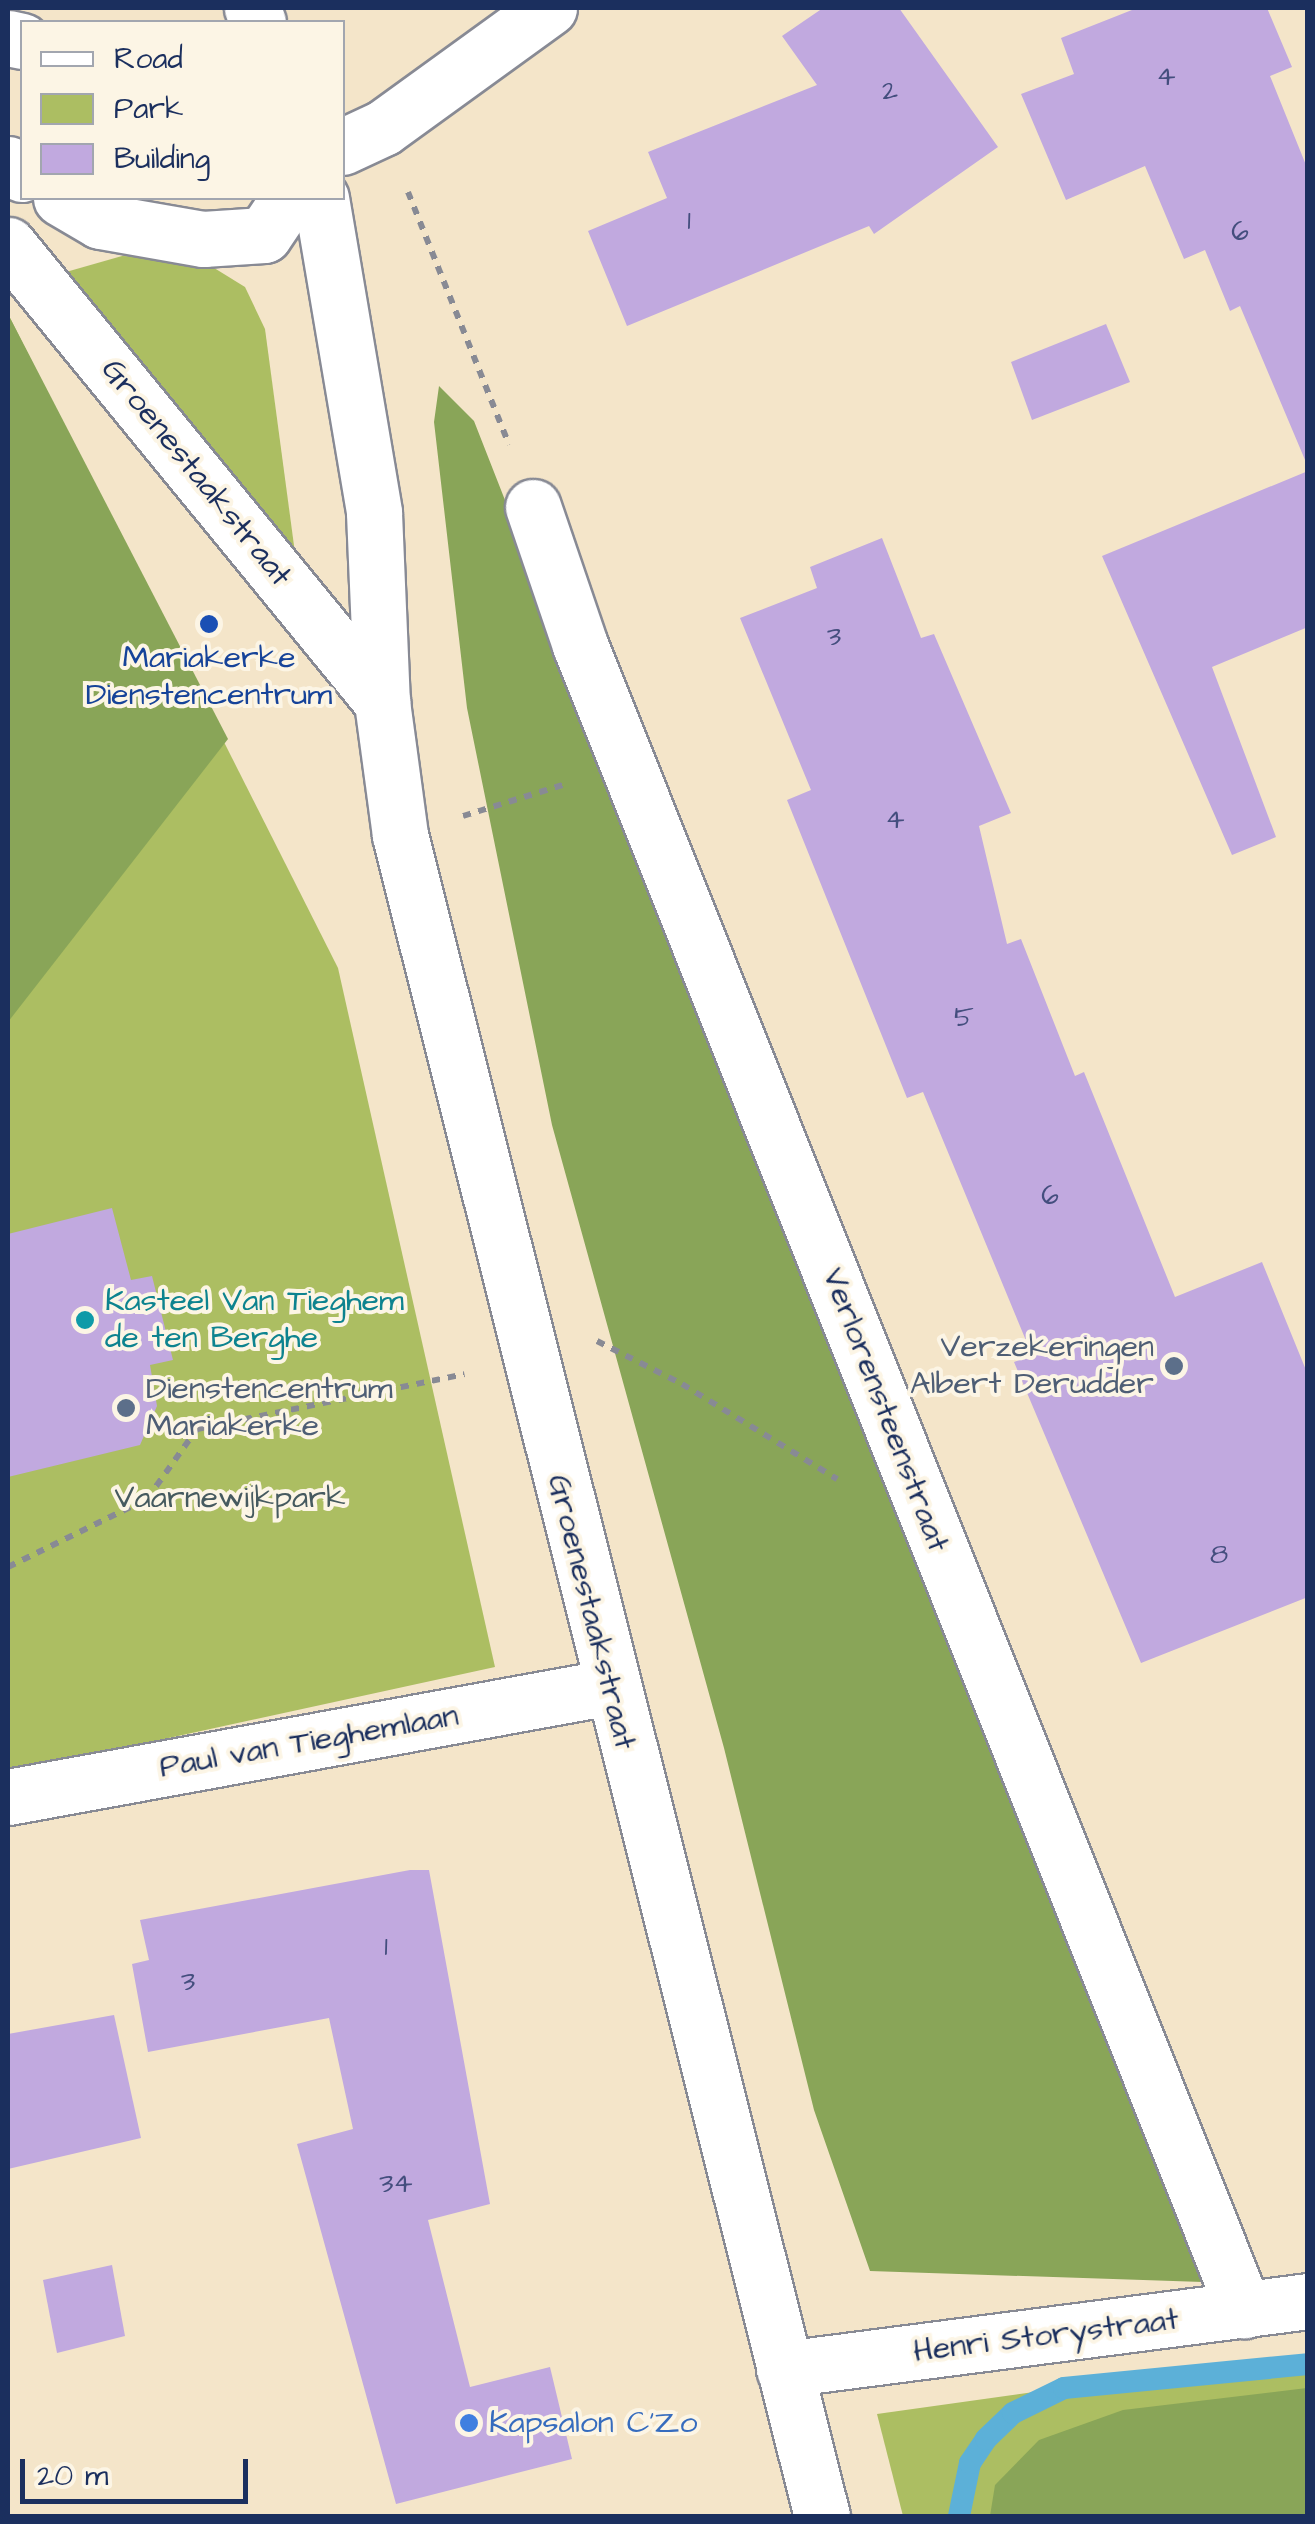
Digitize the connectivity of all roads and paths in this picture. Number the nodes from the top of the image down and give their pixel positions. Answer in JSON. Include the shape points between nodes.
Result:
{"nodes":[{"id":1,"x":549,"y":8,"type":"edge"},
{"id":2,"x":363,"y":138,"type":"edge"},
{"id":3,"x":64,"y":200,"type":"edge"},
{"id":4,"x":288,"y":200,"type":"edge"},
{"id":5,"x":322,"y":200,"type":"edge"},
{"id":6,"x":8,"y":245,"type":"edge"},
{"id":7,"x":533,"y":507,"type":"joint"},
{"id":8,"x":382,"y":702,"type":"junction"},
{"id":9,"x":628,"y":764,"type":"junction"},
{"id":10,"x":400,"y":835,"type":"junction"},
{"id":11,"x":528,"y":1360,"type":"junction"},
{"id":12,"x":932,"y":1529,"type":"junction"},
{"id":13,"x":8,"y":1567,"type":"edge"},
{"id":14,"x":610,"y":1687,"type":"junction"},
{"id":15,"x":8,"y":1798,"type":"edge"},
{"id":16,"x":1308,"y":2301,"type":"edge"},
{"id":17,"x":1244,"y":2310,"type":"junction"},
{"id":18,"x":784,"y":2370,"type":"junction"},
{"id":19,"x":822,"y":2516,"type":"edge"}],
"edges":[{"from":1,"to":2,"type":"street"},
{"from":2,"to":7,"type":"path"},
{"from":3,"to":4,"type":"street","via":[[100,221],[203,239],[264,235]]},
{"from":5,"to":8,"type":"street","name":"Groenestaakstraat","via":[[374,512]]},
{"from":6,"to":8,"type":"street","name":"Groenestaakstraat"},
{"from":7,"to":9,"type":"street","name":"Verlorensteenstraat"},
{"from":8,"to":10,"type":"street","name":"Groenestaakstraat"},
{"from":9,"to":10,"type":"path"},
{"from":9,"to":12,"type":"street","name":"Verlorensteenstraat"},
{"from":10,"to":11,"type":"street","name":"Groenestaakstraat"},
{"from":11,"to":12,"type":"path","via":[[594,1340]]},
{"from":11,"to":13,"type":"path","via":[[197,1430],[146,1499]]},
{"from":11,"to":14,"type":"street","name":"Groenestaakstraat"},
{"from":12,"to":17,"type":"street","name":"Verlorensteenstraat"},
{"from":14,"to":15,"type":"street","name":"Paul van Tieghemlaan"},
{"from":14,"to":18,"type":"street","name":"Groenestaakstraat"},
{"from":16,"to":17,"type":"street","name":"Henri Storystraat"},
{"from":17,"to":18,"type":"street","name":"Henri Storystraat"},
{"from":18,"to":19,"type":"street","name":"Groenestaakstraat"}]}
